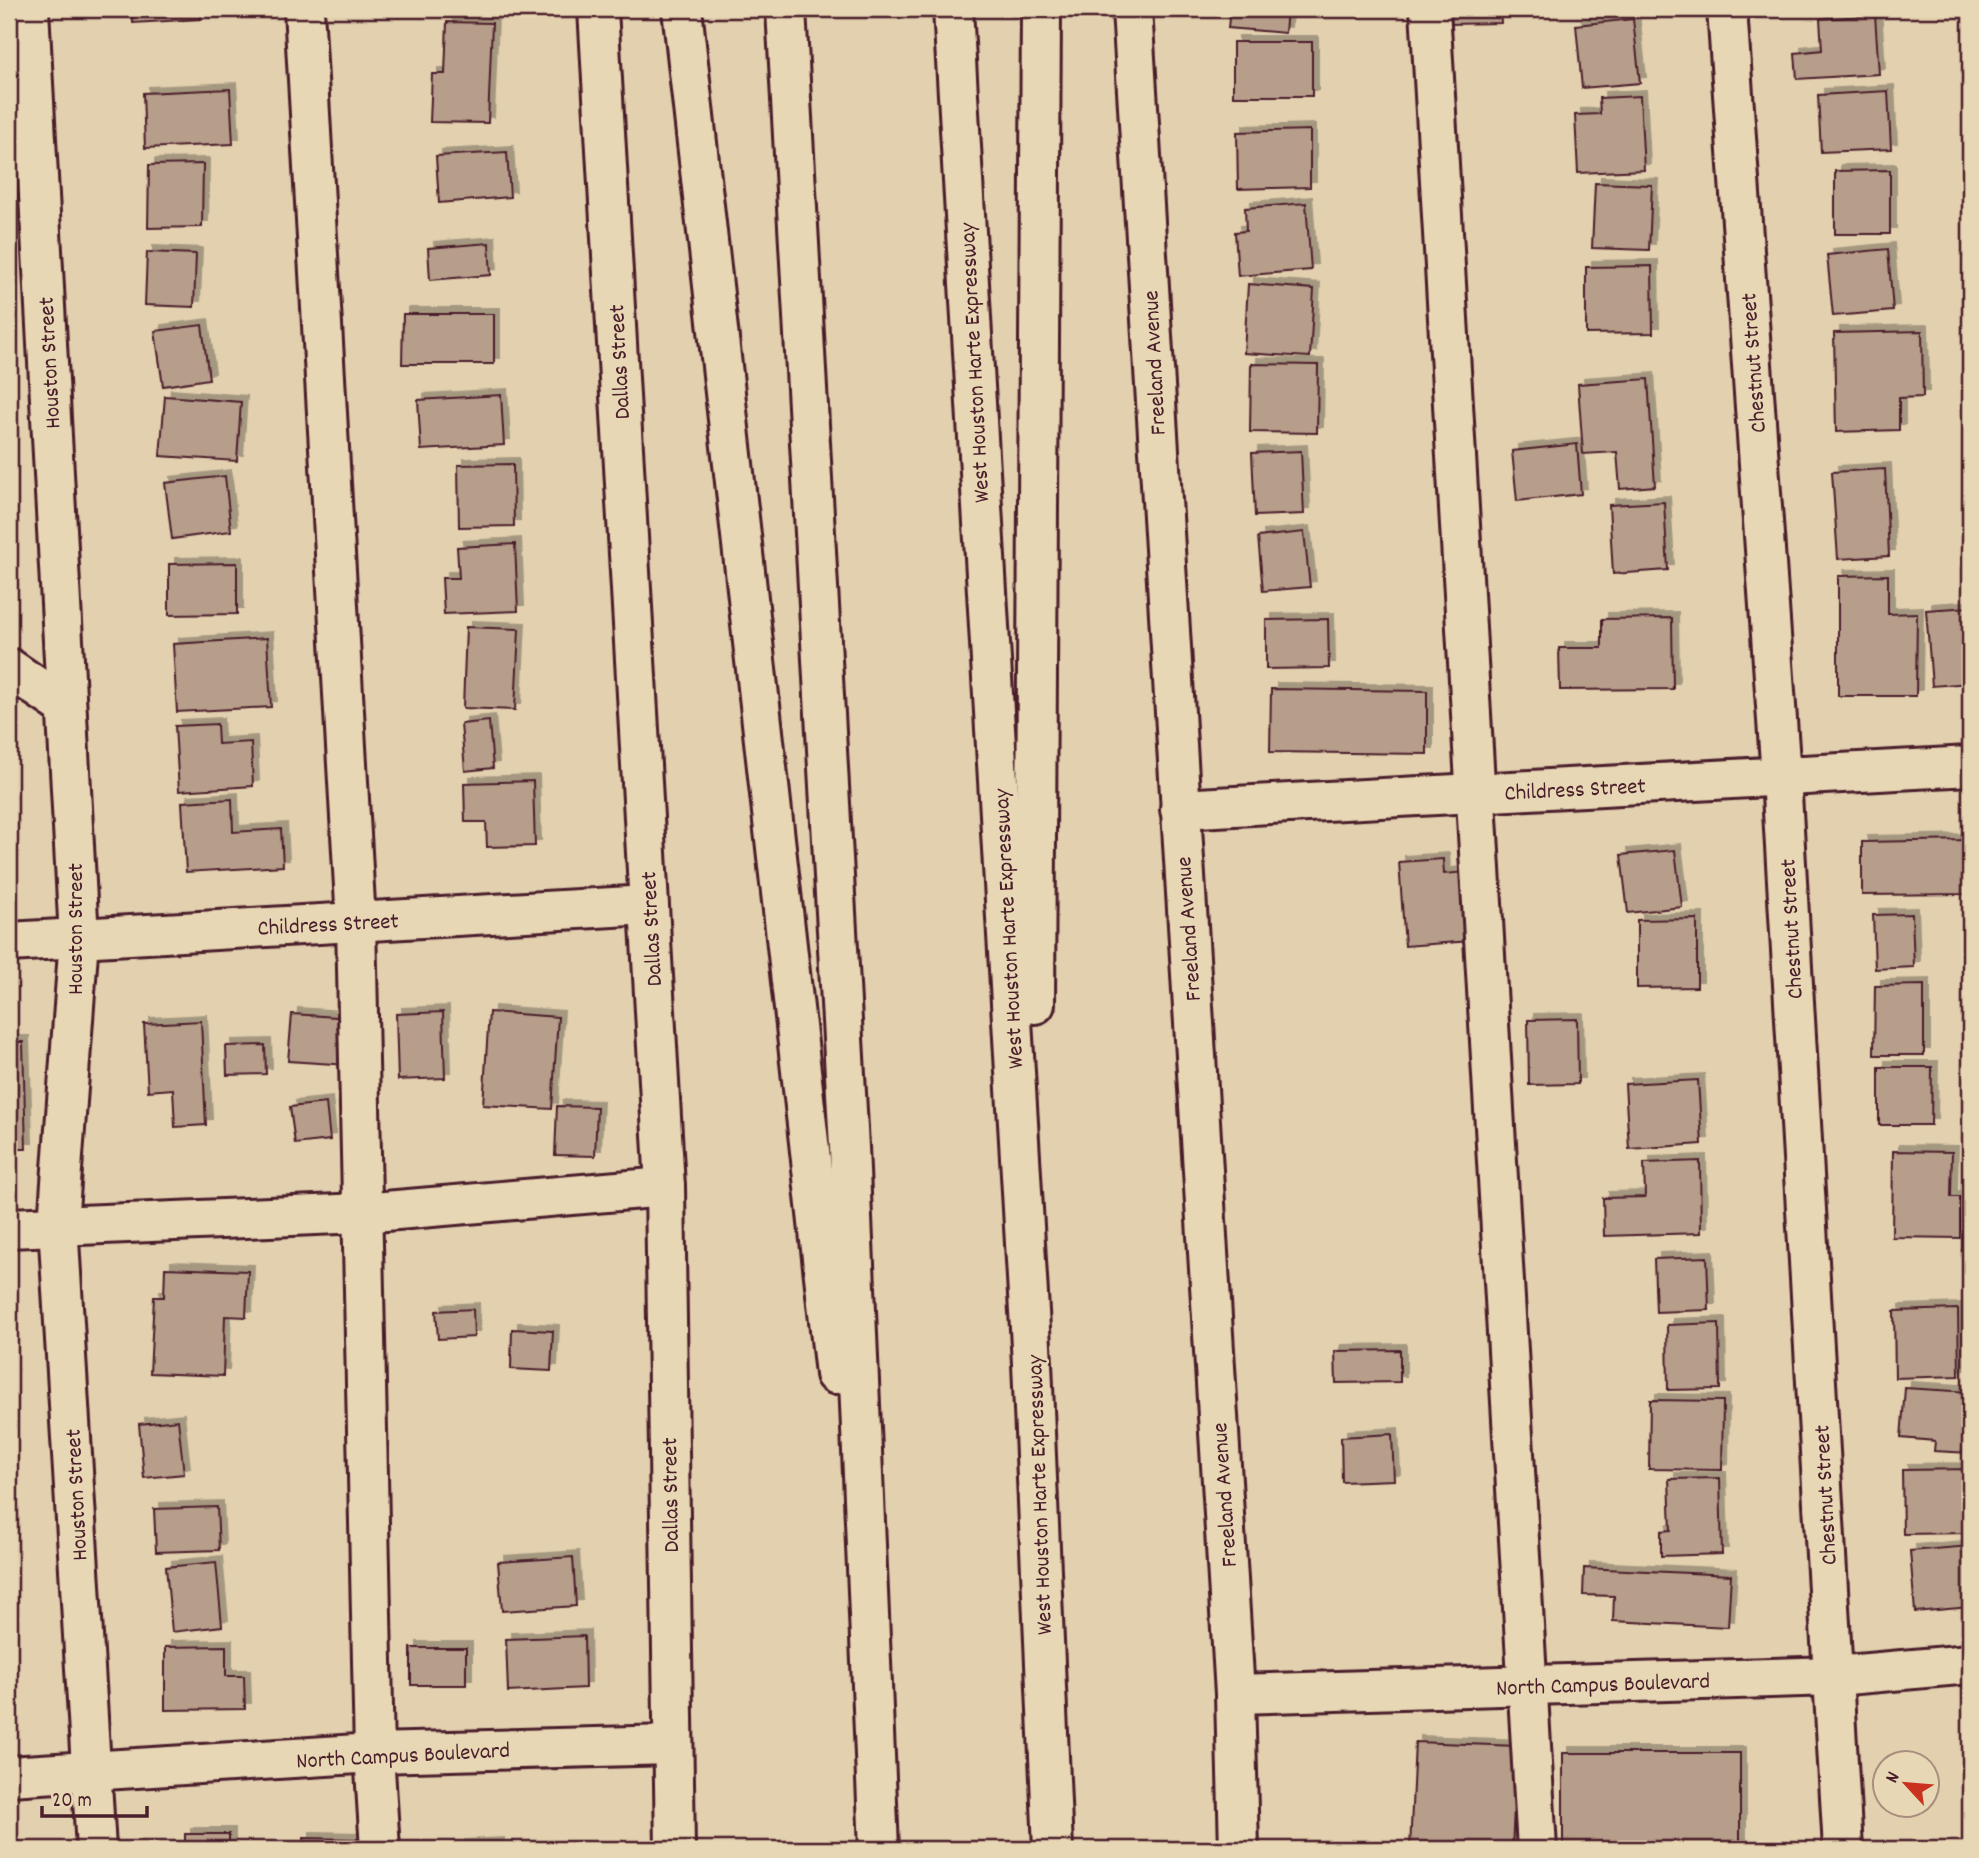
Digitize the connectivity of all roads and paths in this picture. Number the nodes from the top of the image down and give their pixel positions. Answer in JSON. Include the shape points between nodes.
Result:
{"nodes":[{"id":1,"x":29,"y":9,"type":"edge"},
{"id":2,"x":304,"y":9,"type":"edge"},
{"id":3,"x":598,"y":9,"type":"edge"},
{"id":4,"x":682,"y":9,"type":"edge"},
{"id":5,"x":786,"y":9,"type":"edge"},
{"id":6,"x":953,"y":9,"type":"edge"},
{"id":7,"x":1041,"y":9,"type":"edge"},
{"id":8,"x":1132,"y":9,"type":"edge"},
{"id":9,"x":1430,"y":9,"type":"edge"},
{"id":10,"x":1727,"y":9,"type":"edge"},
{"id":11,"x":9,"y":668,"type":"edge"},
{"id":12,"x":66,"y":707,"type":"junction"},
{"id":13,"x":1970,"y":766,"type":"edge"},
{"id":14,"x":1781,"y":777,"type":"junction"},
{"id":15,"x":1475,"y":794,"type":"junction"},
{"id":16,"x":1180,"y":809,"type":"junction"},
{"id":17,"x":648,"y":905,"type":"junction"},
{"id":18,"x":356,"y":922,"type":"junction"},
{"id":19,"x":79,"y":938,"type":"junction"},
{"id":20,"x":9,"y":942,"type":"edge"},
{"id":21,"x":665,"y":1187,"type":"junction"},
{"id":22,"x":362,"y":1213,"type":"junction"},
{"id":23,"x":58,"y":1224,"type":"junction"},
{"id":24,"x":9,"y":1228,"type":"edge"},
{"id":25,"x":1032,"y":1363,"type":"junction"},
{"id":26,"x":1970,"y":1664,"type":"edge"},
{"id":27,"x":1835,"y":1676,"type":"junction"},
{"id":28,"x":1528,"y":1686,"type":"junction"},
{"id":29,"x":1235,"y":1694,"type":"junction"},
{"id":30,"x":871,"y":1701,"type":"junction"},
{"id":31,"x":672,"y":1745,"type":"junction"},
{"id":32,"x":374,"y":1753,"type":"junction"},
{"id":33,"x":91,"y":1773,"type":"junction"},
{"id":34,"x":9,"y":1776,"type":"edge"},
{"id":35,"x":96,"y":1849,"type":"edge"},
{"id":36,"x":380,"y":1849,"type":"edge"},
{"id":37,"x":676,"y":1849,"type":"edge"},
{"id":38,"x":879,"y":1849,"type":"edge"},
{"id":39,"x":1053,"y":1849,"type":"edge"},
{"id":40,"x":1240,"y":1849,"type":"edge"},
{"id":41,"x":1537,"y":1849,"type":"edge"},
{"id":42,"x":1843,"y":1849,"type":"edge"}],
"edges":[{"from":1,"to":12,"type":"main road","name":"Houston Street"},
{"from":2,"to":18,"type":"main road"},
{"from":3,"to":17,"type":"main road","name":"Dallas Street"},
{"from":4,"to":30,"type":"main road"},
{"from":5,"to":30,"type":"main road","via":[[848,1133]]},
{"from":6,"to":25,"type":"main road","name":"West Houston Harte Expressway"},
{"from":7,"to":25,"type":"main road"},
{"from":8,"to":16,"type":"main road","name":"Freeland Avenue"},
{"from":9,"to":15,"type":"main road"},
{"from":10,"to":14,"type":"main road","name":"Chestnut Street"},
{"from":11,"to":12,"type":"main road"},
{"from":12,"to":19,"type":"main road","name":"Houston Street"},
{"from":13,"to":14,"type":"main road","name":"Childress Street"},
{"from":14,"to":15,"type":"main road","name":"Childress Street"},
{"from":14,"to":27,"type":"main road","name":"Chestnut Street"},
{"from":15,"to":16,"type":"main road","name":"Childress Street"},
{"from":15,"to":28,"type":"main road"},
{"from":16,"to":29,"type":"main road","name":"Freeland Avenue"},
{"from":17,"to":18,"type":"main road","name":"Childress Street"},
{"from":17,"to":21,"type":"main road","name":"Dallas Street"},
{"from":18,"to":19,"type":"main road","name":"Childress Street"},
{"from":18,"to":22,"type":"main road"},
{"from":19,"to":20,"type":"main road","name":"Childress Street"},
{"from":19,"to":23,"type":"main road","name":"Houston Street"},
{"from":21,"to":22,"type":"main road"},
{"from":21,"to":31,"type":"main road","name":"Dallas Street"},
{"from":22,"to":23,"type":"main road"},
{"from":22,"to":32,"type":"main road"},
{"from":23,"to":24,"type":"main road"},
{"from":23,"to":33,"type":"main road","name":"Houston Street"},
{"from":25,"to":39,"type":"main road","name":"West Houston Harte Expressway"},
{"from":26,"to":27,"type":"main road","name":"North Campus Boulevard"},
{"from":27,"to":28,"type":"main road","name":"North Campus Boulevard"},
{"from":27,"to":42,"type":"main road","name":"Chestnut Street"},
{"from":28,"to":29,"type":"main road","name":"North Campus Boulevard"},
{"from":28,"to":41,"type":"main road"},
{"from":29,"to":40,"type":"main road","name":"Freeland Avenue"},
{"from":30,"to":38,"type":"main road"},
{"from":31,"to":32,"type":"main road","name":"North Campus Boulevard"},
{"from":31,"to":37,"type":"main road","name":"Dallas Street"},
{"from":32,"to":33,"type":"main road","name":"North Campus Boulevard"},
{"from":32,"to":36,"type":"main road"},
{"from":33,"to":34,"type":"main road","name":"North Campus Boulevard"},
{"from":33,"to":35,"type":"main road","name":"Houston Street"}]}
